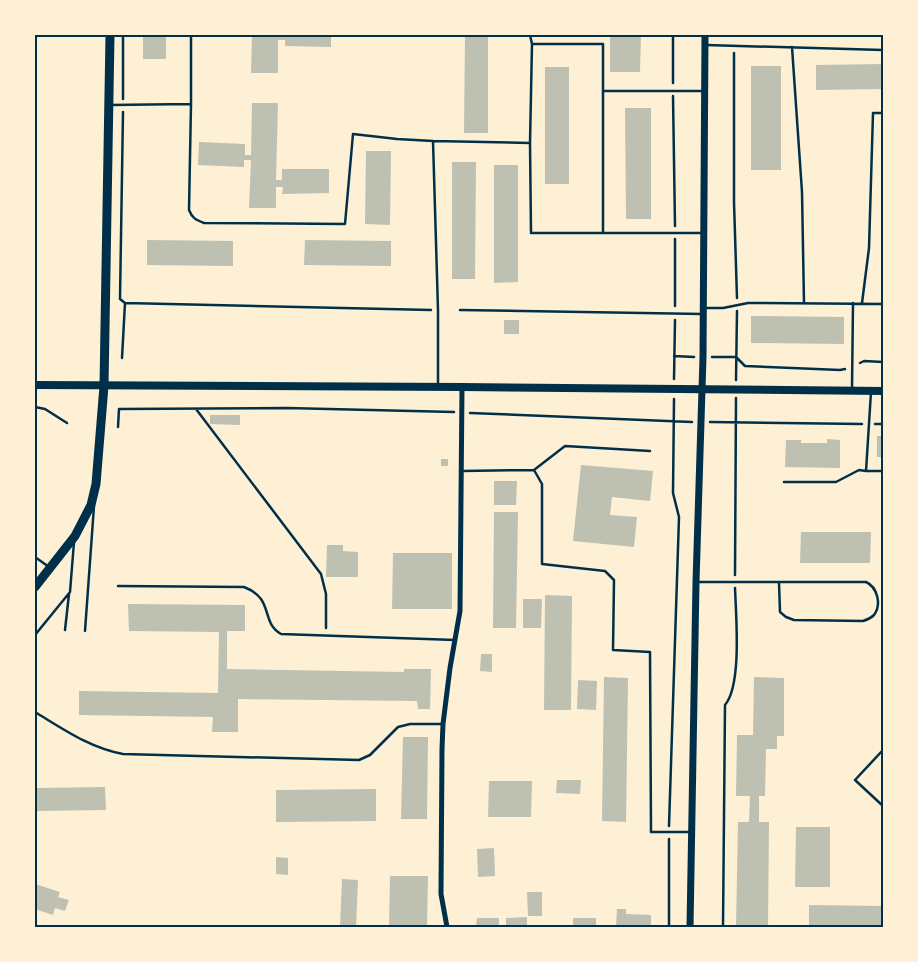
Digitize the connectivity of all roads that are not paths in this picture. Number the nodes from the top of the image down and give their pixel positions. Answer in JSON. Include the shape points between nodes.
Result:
{"nodes":[{"id":1,"x":110,"y":35,"type":"edge"},
{"id":2,"x":191,"y":35,"type":"edge"},
{"id":3,"x":530,"y":35,"type":"edge"},
{"id":4,"x":705,"y":35,"type":"edge"},
{"id":5,"x":532,"y":44,"type":"junction"},
{"id":6,"x":705,"y":45,"type":"junction"},
{"id":7,"x":792,"y":47,"type":"junction"},
{"id":8,"x":883,"y":50,"type":"edge"},
{"id":9,"x":603,"y":91,"type":"junction"},
{"id":10,"x":704,"y":91,"type":"junction"},
{"id":11,"x":191,"y":104,"type":"junction"},
{"id":12,"x":109,"y":105,"type":"junction"},
{"id":13,"x":883,"y":113,"type":"edge"},
{"id":14,"x":433,"y":141,"type":"junction"},
{"id":15,"x":530,"y":143,"type":"junction"},
{"id":16,"x":603,"y":232,"type":"junction"},
{"id":17,"x":704,"y":233,"type":"junction"},
{"id":18,"x":804,"y":303,"type":"junction"},
{"id":19,"x":853,"y":303,"type":"junction"},
{"id":20,"x":862,"y":303,"type":"junction"},
{"id":21,"x":883,"y":304,"type":"edge"},
{"id":22,"x":460,"y":310,"type":"dead end"},
{"id":23,"x":704,"y":311,"type":"junction"},
{"id":24,"x":35,"y":385,"type":"edge"},
{"id":25,"x":104,"y":386,"type":"junction"},
{"id":26,"x":462,"y":386,"type":"junction"},
{"id":27,"x":438,"y":387,"type":"junction"},
{"id":28,"x":702,"y":389,"type":"junction"},
{"id":29,"x":852,"y":390,"type":"junction"},
{"id":30,"x":871,"y":391,"type":"junction"},
{"id":31,"x":883,"y":391,"type":"edge"},
{"id":32,"x":650,"y":451,"type":"dead end"},
{"id":33,"x":534,"y":470,"type":"junction"},
{"id":34,"x":461,"y":471,"type":"junction"},
{"id":35,"x":866,"y":471,"type":"junction"},
{"id":36,"x":883,"y":471,"type":"edge"},
{"id":37,"x":784,"y":482,"type":"dead end"},
{"id":38,"x":96,"y":484,"type":"junction"},
{"id":39,"x":74,"y":536,"type":"junction"},
{"id":40,"x":35,"y":558,"type":"edge"},
{"id":41,"x":50,"y":568,"type":"junction"},
{"id":42,"x":696,"y":582,"type":"junction"},
{"id":43,"x":779,"y":583,"type":"junction"},
{"id":44,"x":118,"y":586,"type":"dead end"},
{"id":45,"x":35,"y":587,"type":"edge"},
{"id":46,"x":70,"y":592,"type":"junction"},
{"id":47,"x":65,"y":630,"type":"dead end"},
{"id":48,"x":85,"y":631,"type":"dead end"},
{"id":49,"x":35,"y":635,"type":"edge"},
{"id":50,"x":455,"y":640,"type":"junction"},
{"id":51,"x":35,"y":712,"type":"edge"},
{"id":52,"x":443,"y":724,"type":"junction"},
{"id":53,"x":883,"y":750,"type":"edge"},
{"id":54,"x":883,"y":806,"type":"edge"},
{"id":55,"x":691,"y":832,"type":"junction"},
{"id":56,"x":447,"y":927,"type":"edge"},
{"id":57,"x":690,"y":927,"type":"edge"}],
"edges":[{"from":1,"to":12,"type":"main road"},
{"from":2,"to":11,"type":"lane"},
{"from":3,"to":5,"type":"lane"},
{"from":4,"to":6,"type":"street"},
{"from":5,"to":9,"type":"lane","via":[[603,44]]},
{"from":5,"to":15,"type":"lane"},
{"from":6,"to":7,"type":"lane"},
{"from":6,"to":10,"type":"street"},
{"from":7,"to":8,"type":"lane"},
{"from":7,"to":18,"type":"lane","via":[[802,192]]},
{"from":9,"to":10,"type":"lane"},
{"from":9,"to":16,"type":"lane"},
{"from":10,"to":17,"type":"street"},
{"from":11,"to":12,"type":"lane"},
{"from":11,"to":14,"type":"lane","via":[[189,210],[196,220],[204,223],[345,224],[353,134]]},
{"from":12,"to":25,"type":"main road"},
{"from":13,"to":20,"type":"lane","via":[[873,113],[869,248]]},
{"from":14,"to":15,"type":"lane"},
{"from":14,"to":27,"type":"lane"},
{"from":15,"to":16,"type":"lane","via":[[531,233]]},
{"from":16,"to":17,"type":"lane"},
{"from":17,"to":23,"type":"street"},
{"from":18,"to":19,"type":"lane"},
{"from":18,"to":23,"type":"lane","via":[[748,303]]},
{"from":19,"to":20,"type":"lane"},
{"from":19,"to":29,"type":"lane"},
{"from":20,"to":21,"type":"lane"},
{"from":22,"to":23,"type":"lane","via":[[674,314]]},
{"from":23,"to":28,"type":"street"},
{"from":24,"to":25,"type":"main road"},
{"from":25,"to":27,"type":"main road"},
{"from":25,"to":38,"type":"main road"},
{"from":26,"to":27,"type":"main road"},
{"from":26,"to":28,"type":"main road"},
{"from":26,"to":34,"type":"street"},
{"from":28,"to":29,"type":"main road"},
{"from":28,"to":42,"type":"street"},
{"from":29,"to":30,"type":"main road"},
{"from":30,"to":31,"type":"main road"},
{"from":30,"to":35,"type":"lane"},
{"from":32,"to":33,"type":"lane","via":[[565,446]]},
{"from":33,"to":34,"type":"lane"},
{"from":33,"to":55,"type":"lane","via":[[542,484],[542,564],[604,571],[614,580],[613,650],[650,652],[651,832]]},
{"from":34,"to":50,"type":"street","via":[[460,612]]},
{"from":35,"to":36,"type":"lane"},
{"from":35,"to":37,"type":"lane","via":[[859,470],[836,482]]},
{"from":38,"to":39,"type":"main road","via":[[90,505]]},
{"from":38,"to":48,"type":"lane"},
{"from":39,"to":41,"type":"main road"},
{"from":39,"to":46,"type":"lane"},
{"from":40,"to":41,"type":"lane"},
{"from":41,"to":45,"type":"main road"},
{"from":42,"to":43,"type":"lane"},
{"from":42,"to":55,"type":"street"},
{"from":43,"to":43,"type":"lane","via":[[866,582],[877,592],[877,610],[873,617],[863,622],[794,620],[780,612]]},
{"from":44,"to":50,"type":"lane","via":[[244,587],[260,598],[274,630],[281,634]]},
{"from":46,"to":47,"type":"lane"},
{"from":46,"to":49,"type":"lane"},
{"from":50,"to":52,"type":"street"},
{"from":51,"to":52,"type":"lane","via":[[86,742],[123,754],[359,760],[370,755],[398,727]]},
{"from":52,"to":56,"type":"street","via":[[441,894]]},
{"from":53,"to":54,"type":"lane","via":[[855,780]]},
{"from":55,"to":57,"type":"street"}]}
